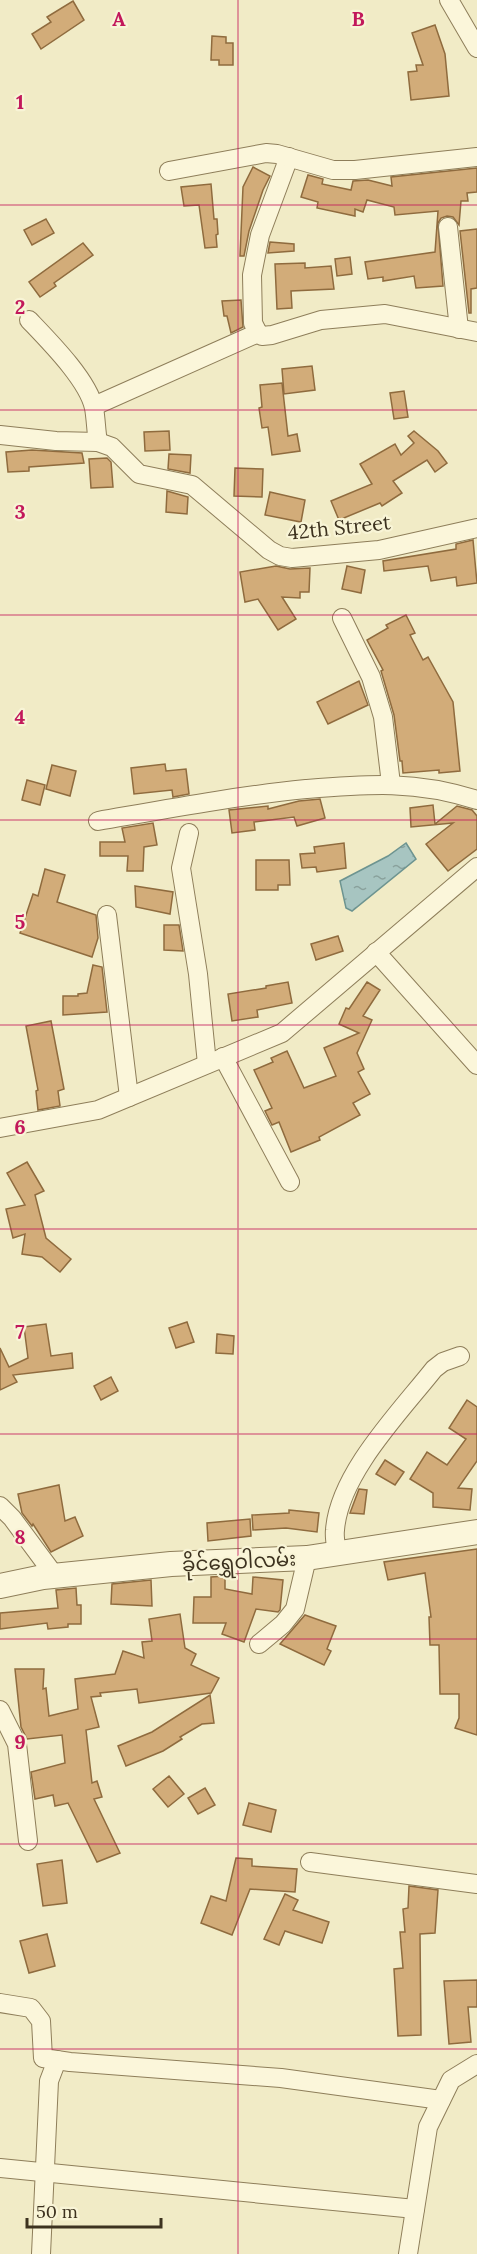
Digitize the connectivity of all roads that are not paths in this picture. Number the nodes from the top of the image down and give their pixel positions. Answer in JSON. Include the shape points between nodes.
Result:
{"nodes":[{"id":1,"x":449,"y":0,"type":"edge"},
{"id":2,"x":477,"y":48,"type":"edge"},
{"id":3,"x":289,"y":157,"type":"junction"},
{"id":4,"x":477,"y":158,"type":"edge"},
{"id":5,"x":169,"y":171,"type":"dead end"},
{"id":6,"x":448,"y":227,"type":"dead end"},
{"id":7,"x":29,"y":320,"type":"dead end"},
{"id":8,"x":468,"y":330,"type":"edge"},
{"id":9,"x":258,"y":333,"type":"junction"},
{"id":10,"x":94,"y":406,"type":"junction"},
{"id":11,"x":0,"y":435,"type":"edge"},
{"id":12,"x":98,"y":442,"type":"junction"},
{"id":13,"x":477,"y":528,"type":"edge"},
{"id":14,"x":342,"y":618,"type":"dead end"},
{"id":15,"x":391,"y":784,"type":"junction"},
{"id":16,"x":477,"y":800,"type":"edge"},
{"id":17,"x":98,"y":821,"type":"dead end"},
{"id":18,"x":189,"y":833,"type":"dead end"},
{"id":19,"x":477,"y":867,"type":"edge"},
{"id":20,"x":107,"y":915,"type":"dead end"},
{"id":21,"x":376,"y":952,"type":"junction"},
{"id":22,"x":215,"y":1061,"type":"junction"},
{"id":23,"x":477,"y":1065,"type":"edge"},
{"id":24,"x":129,"y":1097,"type":"junction"},
{"id":25,"x":0,"y":1128,"type":"edge"},
{"id":26,"x":290,"y":1182,"type":"dead end"},
{"id":27,"x":460,"y":1356,"type":"dead end"},
{"id":28,"x":0,"y":1506,"type":"edge"},
{"id":29,"x":477,"y":1532,"type":"edge"},
{"id":30,"x":337,"y":1553,"type":"junction"},
{"id":31,"x":307,"y":1558,"type":"junction"},
{"id":32,"x":55,"y":1576,"type":"junction"},
{"id":33,"x":0,"y":1586,"type":"edge"},
{"id":34,"x":258,"y":1644,"type":"dead end"},
{"id":35,"x":0,"y":1710,"type":"edge"},
{"id":36,"x":27,"y":1841,"type":"dead end"},
{"id":37,"x":310,"y":1862,"type":"dead end"},
{"id":38,"x":477,"y":1884,"type":"edge"},
{"id":39,"x":0,"y":2003,"type":"edge"},
{"id":40,"x":57,"y":2060,"type":"junction"},
{"id":41,"x":477,"y":2064,"type":"edge"},
{"id":42,"x":441,"y":2100,"type":"junction"},
{"id":43,"x":0,"y":2168,"type":"edge"},
{"id":44,"x":45,"y":2173,"type":"junction"},
{"id":45,"x":415,"y":2209,"type":"junction"},
{"id":46,"x":41,"y":2254,"type":"edge"},
{"id":47,"x":408,"y":2254,"type":"edge"}],
"edges":[{"from":1,"to":2,"type":"street"},
{"from":3,"to":4,"type":"street","via":[[333,170]]},
{"from":3,"to":5,"type":"street","via":[[266,153]]},
{"from":3,"to":9,"type":"street","via":[[260,235],[252,275],[253,323]]},
{"from":6,"to":8,"type":"street"},
{"from":7,"to":10,"type":"street","via":[[57,349]]},
{"from":8,"to":9,"type":"street","via":[[385,314],[321,320],[272,335]]},
{"from":9,"to":10,"type":"street"},
{"from":10,"to":12,"type":"street"},
{"from":11,"to":12,"type":"street"},
{"from":12,"to":13,"type":"street","name":"42th Street","via":[[112,447],[139,474],[192,485],[280,556],[379,550]]},
{"from":14,"to":15,"type":"street","via":[[371,677],[380,707]]},
{"from":15,"to":16,"type":"street"},
{"from":15,"to":17,"type":"street","via":[[262,793]]},
{"from":18,"to":22,"type":"street","via":[[181,868]]},
{"from":19,"to":21,"type":"street"},
{"from":20,"to":24,"type":"street"},
{"from":21,"to":22,"type":"street","via":[[282,1033]]},
{"from":21,"to":23,"type":"street"},
{"from":22,"to":24,"type":"street"},
{"from":22,"to":26,"type":"street"},
{"from":24,"to":25,"type":"street","via":[[98,1110]]},
{"from":27,"to":30,"type":"street","via":[[434,1369],[352,1476],[334,1531]]},
{"from":28,"to":32,"type":"street"},
{"from":29,"to":30,"type":"street","name":"ခိုင်ရွှေဝါလမ်း"},
{"from":30,"to":31,"type":"street","name":"ခိုင်ရွှေဝါလမ်း"},
{"from":31,"to":32,"type":"street","name":"ခိုင်ရွှေဝါလမ်း","via":[[171,1564]]},
{"from":31,"to":34,"type":"street","via":[[295,1609]]},
{"from":32,"to":33,"type":"street","name":"ခိုင်ရွှေဝါလမ်း"},
{"from":35,"to":36,"type":"street","via":[[17,1744]]},
{"from":37,"to":38,"type":"street"},
{"from":39,"to":40,"type":"street","via":[[31,2008],[40,2021],[43,2058]]},
{"from":40,"to":42,"type":"street","via":[[280,2078]]},
{"from":40,"to":44,"type":"street","via":[[49,2081]]},
{"from":41,"to":42,"type":"street","via":[[451,2080]]},
{"from":42,"to":45,"type":"street","via":[[428,2127]]},
{"from":43,"to":44,"type":"street"},
{"from":44,"to":45,"type":"street"},
{"from":44,"to":46,"type":"street"},
{"from":45,"to":47,"type":"street"}]}
